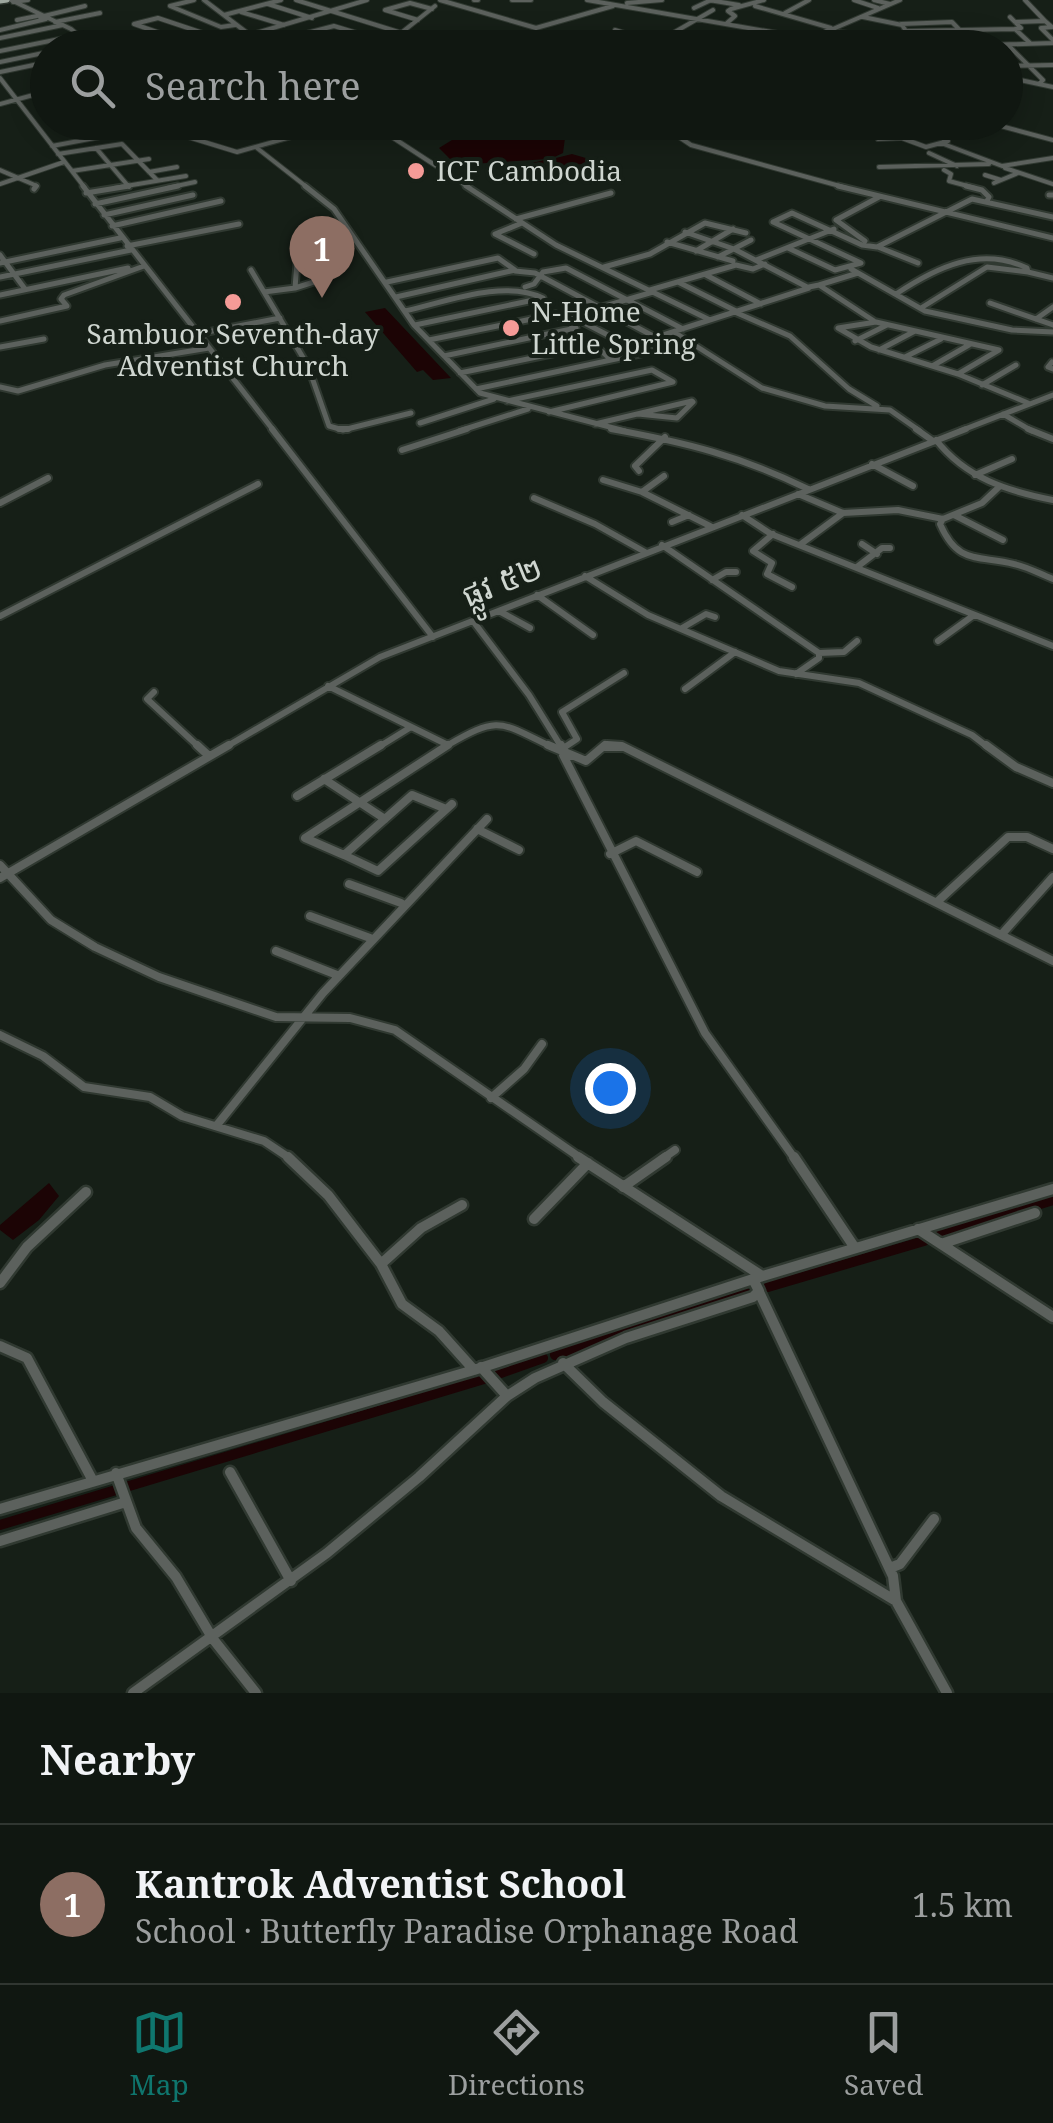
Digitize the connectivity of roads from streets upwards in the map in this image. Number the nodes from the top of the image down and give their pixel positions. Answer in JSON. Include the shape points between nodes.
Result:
{"nodes":[{"id":1,"x":28,"y":0,"type":"edge"},
{"id":2,"x":194,"y":0,"type":"edge"},
{"id":3,"x":204,"y":0,"type":"edge"},
{"id":4,"x":281,"y":0,"type":"edge"},
{"id":5,"x":296,"y":0,"type":"edge"},
{"id":6,"x":367,"y":0,"type":"edge"},
{"id":7,"x":441,"y":0,"type":"edge"},
{"id":8,"x":512,"y":0,"type":"edge"},
{"id":9,"x":531,"y":0,"type":"edge"},
{"id":10,"x":587,"y":0,"type":"edge"},
{"id":11,"x":662,"y":0,"type":"edge"},
{"id":12,"x":710,"y":0,"type":"edge"},
{"id":13,"x":764,"y":0,"type":"edge"},
{"id":14,"x":809,"y":0,"type":"edge"},
{"id":15,"x":854,"y":0,"type":"edge"},
{"id":16,"x":874,"y":0,"type":"edge"},
{"id":17,"x":900,"y":0,"type":"edge"},
{"id":18,"x":1026,"y":0,"type":"edge"},
{"id":19,"x":9,"y":1,"type":"edge"},
{"id":20,"x":726,"y":2,"type":"edge"},
{"id":21,"x":739,"y":2,"type":"edge"},
{"id":22,"x":266,"y":4,"type":"junction"},
{"id":23,"x":890,"y":4,"type":"junction"},
{"id":24,"x":617,"y":5,"type":"junction"},
{"id":25,"x":85,"y":6,"type":"dead end"},
{"id":26,"x":424,"y":6,"type":"junction"},
{"id":27,"x":756,"y":6,"type":"junction"},
{"id":28,"x":694,"y":8,"type":"dead end"},
{"id":29,"x":879,"y":8,"type":"junction"},
{"id":30,"x":432,"y":9,"type":"junction"},
{"id":31,"x":21,"y":10,"type":"dead end"},
{"id":32,"x":28,"y":10,"type":"junction"},
{"id":33,"x":335,"y":10,"type":"junction"},
{"id":34,"x":714,"y":10,"type":"dead end"},
{"id":35,"x":239,"y":11,"type":"junction"},
{"id":36,"x":100,"y":13,"type":"dead end"},
{"id":37,"x":785,"y":13,"type":"junction"},
{"id":38,"x":398,"y":14,"type":"junction"},
{"id":39,"x":224,"y":15,"type":"junction"},
{"id":40,"x":38,"y":16,"type":"junction"},
{"id":41,"x":860,"y":16,"type":"junction"},
{"id":42,"x":1010,"y":16,"type":"dead end"},
{"id":43,"x":312,"y":18,"type":"junction"},
{"id":44,"x":698,"y":19,"type":"junction"},
{"id":45,"x":17,"y":20,"type":"dead end"},
{"id":46,"x":46,"y":20,"type":"junction"},
{"id":47,"x":418,"y":20,"type":"junction"},
{"id":48,"x":1045,"y":21,"type":"junction"},
{"id":49,"x":55,"y":22,"type":"junction"},
{"id":50,"x":296,"y":22,"type":"junction"},
{"id":51,"x":1015,"y":22,"type":"junction"},
{"id":52,"x":727,"y":23,"type":"junction"},
{"id":53,"x":896,"y":24,"type":"junction"},
{"id":54,"x":63,"y":25,"type":"junction"},
{"id":55,"x":235,"y":25,"type":"junction"},
{"id":56,"x":284,"y":25,"type":"junction"},
{"id":57,"x":1052,"y":25,"type":"edge"},
{"id":58,"x":0,"y":28,"type":"edge"},
{"id":59,"x":1015,"y":29,"type":"joint"},
{"id":60,"x":39,"y":30,"type":"edge"},
{"id":61,"x":71,"y":30,"type":"edge"},
{"id":62,"x":152,"y":30,"type":"edge"},
{"id":63,"x":192,"y":30,"type":"edge"},
{"id":64,"x":242,"y":30,"type":"edge"},
{"id":65,"x":266,"y":30,"type":"edge"},
{"id":66,"x":318,"y":30,"type":"joint"},
{"id":67,"x":348,"y":30,"type":"edge"},
{"id":68,"x":392,"y":30,"type":"edge"},
{"id":69,"x":405,"y":30,"type":"edge"},
{"id":70,"x":675,"y":30,"type":"edge"},
{"id":71,"x":768,"y":30,"type":"edge"},
{"id":72,"x":829,"y":30,"type":"joint"},
{"id":73,"x":904,"y":30,"type":"edge"},
{"id":74,"x":960,"y":30,"type":"joint"},
{"id":75,"x":988,"y":30,"type":"joint"},
{"id":76,"x":30,"y":32,"type":"edge"},
{"id":77,"x":1023,"y":36,"type":"edge"},
{"id":78,"x":0,"y":38,"type":"edge"},
{"id":79,"x":1053,"y":42,"type":"edge"},
{"id":80,"x":1023,"y":43,"type":"edge"},
{"id":81,"x":1030,"y":43,"type":"junction"},
{"id":82,"x":30,"y":45,"type":"edge"},
{"id":83,"x":0,"y":51,"type":"edge"},
{"id":84,"x":30,"y":55,"type":"edge"},
{"id":85,"x":1023,"y":61,"type":"edge"},
{"id":86,"x":0,"y":62,"type":"edge"},
{"id":87,"x":1053,"y":64,"type":"edge"},
{"id":88,"x":1028,"y":65,"type":"junction"},
{"id":89,"x":30,"y":67,"type":"edge"},
{"id":90,"x":1023,"y":67,"type":"edge"},
{"id":91,"x":0,"y":75,"type":"edge"},
{"id":92,"x":1023,"y":78,"type":"edge"},
{"id":93,"x":1039,"y":84,"type":"junction"},
{"id":94,"x":1053,"y":87,"type":"edge"},
{"id":95,"x":30,"y":96,"type":"edge"},
{"id":96,"x":17,"y":100,"type":"junction"},
{"id":97,"x":0,"y":104,"type":"edge"},
{"id":98,"x":30,"y":118,"type":"edge"},
{"id":99,"x":1023,"y":132,"type":"edge"},
{"id":100,"x":47,"y":140,"type":"edge"},
{"id":101,"x":84,"y":140,"type":"edge"},
{"id":102,"x":195,"y":140,"type":"edge"},
{"id":103,"x":284,"y":140,"type":"edge"},
{"id":104,"x":396,"y":140,"type":"edge"},
{"id":105,"x":684,"y":140,"type":"edge"},
{"id":106,"x":909,"y":140,"type":"edge"},
{"id":107,"x":948,"y":140,"type":"edge"},
{"id":108,"x":1053,"y":140,"type":"edge"},
{"id":109,"x":965,"y":143,"type":"dead end"},
{"id":110,"x":942,"y":144,"type":"junction"},
{"id":111,"x":52,"y":146,"type":"junction"},
{"id":112,"x":96,"y":148,"type":"junction"},
{"id":113,"x":257,"y":148,"type":"junction"},
{"id":114,"x":958,"y":148,"type":"junction"},
{"id":115,"x":929,"y":153,"type":"dead end"},
{"id":116,"x":58,"y":154,"type":"junction"},
{"id":117,"x":1053,"y":158,"type":"edge"},
{"id":118,"x":149,"y":159,"type":"dead end"},
{"id":119,"x":139,"y":160,"type":"junction"},
{"id":120,"x":64,"y":162,"type":"junction"},
{"id":121,"x":990,"y":164,"type":"junction"},
{"id":122,"x":110,"y":165,"type":"junction"},
{"id":123,"x":957,"y":166,"type":"junction"},
{"id":124,"x":1002,"y":166,"type":"junction"},
{"id":125,"x":176,"y":167,"type":"dead end"},
{"id":126,"x":879,"y":168,"type":"dead end"},
{"id":127,"x":940,"y":168,"type":"junction"},
{"id":128,"x":0,"y":170,"type":"edge"},
{"id":129,"x":72,"y":171,"type":"junction"},
{"id":130,"x":149,"y":172,"type":"junction"},
{"id":131,"x":1018,"y":173,"type":"junction"},
{"id":132,"x":984,"y":175,"type":"dead end"},
{"id":133,"x":186,"y":176,"type":"dead end"},
{"id":134,"x":16,"y":178,"type":"junction"},
{"id":135,"x":157,"y":180,"type":"junction"},
{"id":136,"x":1001,"y":180,"type":"junction"},
{"id":137,"x":195,"y":182,"type":"dead end"},
{"id":138,"x":0,"y":183,"type":"edge"},
{"id":139,"x":994,"y":183,"type":"dead end"},
{"id":140,"x":1053,"y":184,"type":"edge"},
{"id":141,"x":181,"y":186,"type":"junction"},
{"id":142,"x":129,"y":187,"type":"junction"},
{"id":143,"x":34,"y":189,"type":"dead end"},
{"id":144,"x":86,"y":193,"type":"junction"},
{"id":145,"x":193,"y":194,"type":"junction"},
{"id":146,"x":611,"y":194,"type":"dead end"},
{"id":147,"x":879,"y":197,"type":"junction"},
{"id":148,"x":221,"y":201,"type":"dead end"},
{"id":149,"x":987,"y":201,"type":"junction"},
{"id":150,"x":96,"y":204,"type":"junction"},
{"id":151,"x":206,"y":204,"type":"junction"},
{"id":152,"x":997,"y":204,"type":"junction"},
{"id":153,"x":946,"y":214,"type":"junction"},
{"id":154,"x":104,"y":215,"type":"junction"},
{"id":155,"x":1053,"y":217,"type":"edge"},
{"id":156,"x":516,"y":219,"type":"junction"},
{"id":157,"x":984,"y":222,"type":"junction"},
{"id":158,"x":239,"y":224,"type":"dead end"},
{"id":159,"x":522,"y":224,"type":"junction"},
{"id":160,"x":112,"y":226,"type":"junction"},
{"id":161,"x":843,"y":227,"type":"junction"},
{"id":162,"x":733,"y":229,"type":"junction"},
{"id":163,"x":831,"y":230,"type":"junction"},
{"id":164,"x":685,"y":232,"type":"junction"},
{"id":165,"x":746,"y":233,"type":"dead end"},
{"id":166,"x":120,"y":238,"type":"junction"},
{"id":167,"x":1053,"y":238,"type":"edge"},
{"id":168,"x":713,"y":240,"type":"junction"},
{"id":169,"x":752,"y":240,"type":"dead end"},
{"id":170,"x":810,"y":240,"type":"junction"},
{"id":171,"x":667,"y":242,"type":"junction"},
{"id":172,"x":321,"y":246,"type":"dead end"},
{"id":173,"x":877,"y":247,"type":"junction"},
{"id":174,"x":129,"y":248,"type":"junction"},
{"id":175,"x":788,"y":248,"type":"junction"},
{"id":176,"x":734,"y":249,"type":"junction"},
{"id":177,"x":298,"y":251,"type":"dead end"},
{"id":178,"x":696,"y":251,"type":"junction"},
{"id":179,"x":534,"y":254,"type":"dead end"},
{"id":180,"x":0,"y":255,"type":"edge"},
{"id":181,"x":718,"y":257,"type":"junction"},
{"id":182,"x":756,"y":260,"type":"junction"},
{"id":183,"x":732,"y":262,"type":"dead end"},
{"id":184,"x":3,"y":263,"type":"edge"},
{"id":185,"x":918,"y":263,"type":"dead end"},
{"id":186,"x":765,"y":264,"type":"junction"},
{"id":187,"x":143,"y":266,"type":"junction"},
{"id":188,"x":604,"y":267,"type":"junction"},
{"id":189,"x":850,"y":268,"type":"junction"},
{"id":190,"x":250,"y":270,"type":"dead end"},
{"id":191,"x":515,"y":271,"type":"junction"},
{"id":192,"x":1028,"y":272,"type":"junction"},
{"id":193,"x":860,"y":273,"type":"junction"},
{"id":194,"x":14,"y":274,"type":"junction"},
{"id":195,"x":706,"y":274,"type":"junction"},
{"id":196,"x":539,"y":275,"type":"junction"},
{"id":197,"x":0,"y":277,"type":"edge"},
{"id":198,"x":1053,"y":278,"type":"edge"},
{"id":199,"x":387,"y":282,"type":"junction"},
{"id":200,"x":678,"y":282,"type":"junction"},
{"id":201,"x":819,"y":285,"type":"junction"},
{"id":202,"x":809,"y":287,"type":"junction"},
{"id":203,"x":295,"y":288,"type":"junction"},
{"id":204,"x":26,"y":290,"type":"junction"},
{"id":205,"x":512,"y":290,"type":"junction"},
{"id":206,"x":652,"y":291,"type":"junction"},
{"id":207,"x":264,"y":292,"type":"junction"},
{"id":208,"x":896,"y":294,"type":"junction"},
{"id":209,"x":0,"y":295,"type":"edge"},
{"id":210,"x":396,"y":297,"type":"junction"},
{"id":211,"x":625,"y":300,"type":"junction"},
{"id":212,"x":990,"y":303,"type":"dead end"},
{"id":213,"x":761,"y":304,"type":"junction"},
{"id":214,"x":1053,"y":307,"type":"edge"},
{"id":215,"x":597,"y":308,"type":"junction"},
{"id":216,"x":921,"y":308,"type":"junction"},
{"id":217,"x":405,"y":311,"type":"junction"},
{"id":218,"x":736,"y":312,"type":"junction"},
{"id":219,"x":280,"y":318,"type":"junction"},
{"id":220,"x":710,"y":320,"type":"junction"},
{"id":221,"x":1036,"y":320,"type":"junction"},
{"id":222,"x":0,"y":321,"type":"edge"},
{"id":223,"x":876,"y":322,"type":"junction"},
{"id":224,"x":889,"y":324,"type":"junction"},
{"id":225,"x":414,"y":325,"type":"junction"},
{"id":226,"x":683,"y":329,"type":"junction"},
{"id":227,"x":1053,"y":329,"type":"edge"},
{"id":228,"x":916,"y":330,"type":"junction"},
{"id":229,"x":1012,"y":330,"type":"junction"},
{"id":230,"x":674,"y":332,"type":"junction"},
{"id":231,"x":197,"y":334,"type":"junction"},
{"id":232,"x":656,"y":337,"type":"junction"},
{"id":233,"x":44,"y":339,"type":"dead end"},
{"id":234,"x":941,"y":339,"type":"junction"},
{"id":235,"x":429,"y":340,"type":"junction"},
{"id":236,"x":1018,"y":341,"type":"dead end"},
{"id":237,"x":693,"y":342,"type":"junction"},
{"id":238,"x":855,"y":342,"type":"junction"},
{"id":239,"x":970,"y":344,"type":"junction"},
{"id":240,"x":0,"y":347,"type":"edge"},
{"id":241,"x":209,"y":348,"type":"junction"},
{"id":242,"x":879,"y":350,"type":"junction"},
{"id":243,"x":444,"y":356,"type":"junction"},
{"id":244,"x":906,"y":357,"type":"junction"},
{"id":245,"x":612,"y":360,"type":"junction"},
{"id":246,"x":1016,"y":364,"type":"dead end"},
{"id":247,"x":934,"y":365,"type":"junction"},
{"id":248,"x":460,"y":374,"type":"junction"},
{"id":249,"x":956,"y":375,"type":"junction"},
{"id":250,"x":982,"y":384,"type":"junction"},
{"id":251,"x":0,"y":387,"type":"edge"},
{"id":252,"x":476,"y":389,"type":"junction"},
{"id":253,"x":1053,"y":395,"type":"edge"},
{"id":254,"x":494,"y":399,"type":"junction"},
{"id":255,"x":503,"y":402,"type":"junction"},
{"id":256,"x":1029,"y":404,"type":"junction"},
{"id":257,"x":528,"y":409,"type":"junction"},
{"id":258,"x":881,"y":409,"type":"junction"},
{"id":259,"x":411,"y":413,"type":"dead end"},
{"id":260,"x":545,"y":413,"type":"junction"},
{"id":261,"x":638,"y":414,"type":"junction"},
{"id":262,"x":1003,"y":414,"type":"junction"},
{"id":263,"x":420,"y":423,"type":"dead end"},
{"id":264,"x":590,"y":425,"type":"junction"},
{"id":265,"x":665,"y":438,"type":"junction"},
{"id":266,"x":1053,"y":439,"type":"edge"},
{"id":267,"x":934,"y":440,"type":"junction"},
{"id":268,"x":402,"y":450,"type":"dead end"},
{"id":269,"x":1012,"y":458,"type":"dead end"},
{"id":270,"x":872,"y":464,"type":"junction"},
{"id":271,"x":639,"y":471,"type":"dead end"},
{"id":272,"x":975,"y":475,"type":"junction"},
{"id":273,"x":664,"y":476,"type":"dead end"},
{"id":274,"x":48,"y":478,"type":"dead end"},
{"id":275,"x":603,"y":480,"type":"dead end"},
{"id":276,"x":258,"y":484,"type":"dead end"},
{"id":277,"x":913,"y":486,"type":"dead end"},
{"id":278,"x":998,"y":487,"type":"junction"},
{"id":279,"x":808,"y":489,"type":"junction"},
{"id":280,"x":642,"y":492,"type":"junction"},
{"id":281,"x":796,"y":494,"type":"junction"},
{"id":282,"x":534,"y":498,"type":"dead end"},
{"id":283,"x":1053,"y":500,"type":"edge"},
{"id":284,"x":0,"y":504,"type":"edge"},
{"id":285,"x":843,"y":513,"type":"junction"},
{"id":286,"x":742,"y":514,"type":"junction"},
{"id":287,"x":954,"y":515,"type":"junction"},
{"id":288,"x":689,"y":516,"type":"junction"},
{"id":289,"x":943,"y":519,"type":"junction"},
{"id":290,"x":672,"y":522,"type":"dead end"},
{"id":291,"x":710,"y":526,"type":"junction"},
{"id":292,"x":773,"y":534,"type":"junction"},
{"id":293,"x":1003,"y":540,"type":"dead end"},
{"id":294,"x":801,"y":544,"type":"junction"},
{"id":295,"x":862,"y":544,"type":"dead end"},
{"id":296,"x":662,"y":545,"type":"junction"},
{"id":297,"x":890,"y":548,"type":"dead end"},
{"id":298,"x":645,"y":552,"type":"junction"},
{"id":299,"x":877,"y":554,"type":"junction"},
{"id":300,"x":857,"y":567,"type":"junction"},
{"id":301,"x":736,"y":572,"type":"dead end"},
{"id":302,"x":585,"y":576,"type":"junction"},
{"id":303,"x":1053,"y":579,"type":"edge"},
{"id":304,"x":712,"y":580,"type":"junction"},
{"id":305,"x":792,"y":587,"type":"dead end"},
{"id":306,"x":537,"y":595,"type":"junction"},
{"id":307,"x":498,"y":611,"type":"junction"},
{"id":308,"x":974,"y":615,"type":"junction"},
{"id":309,"x":0,"y":616,"type":"edge"},
{"id":310,"x":715,"y":618,"type":"dead end"},
{"id":311,"x":473,"y":621,"type":"junction"},
{"id":312,"x":530,"y":628,"type":"dead end"},
{"id":313,"x":682,"y":628,"type":"junction"},
{"id":314,"x":593,"y":635,"type":"dead end"},
{"id":315,"x":433,"y":637,"type":"junction"},
{"id":316,"x":857,"y":640,"type":"dead end"},
{"id":317,"x":938,"y":641,"type":"dead end"},
{"id":318,"x":1053,"y":646,"type":"edge"},
{"id":319,"x":736,"y":652,"type":"junction"},
{"id":320,"x":820,"y":653,"type":"junction"},
{"id":321,"x":624,"y":673,"type":"dead end"},
{"id":322,"x":796,"y":675,"type":"junction"},
{"id":323,"x":328,"y":686,"type":"junction"},
{"id":324,"x":685,"y":689,"type":"dead end"},
{"id":325,"x":154,"y":692,"type":"dead end"},
{"id":326,"x":411,"y":728,"type":"junction"},
{"id":327,"x":448,"y":745,"type":"junction"},
{"id":328,"x":565,"y":753,"type":"junction"},
{"id":329,"x":210,"y":756,"type":"junction"},
{"id":330,"x":324,"y":779,"type":"junction"},
{"id":331,"x":1053,"y":782,"type":"edge"},
{"id":332,"x":297,"y":796,"type":"dead end"},
{"id":333,"x":360,"y":802,"type":"junction"},
{"id":334,"x":384,"y":819,"type":"junction"},
{"id":335,"x":486,"y":819,"type":"dead end"},
{"id":336,"x":477,"y":829,"type":"junction"},
{"id":337,"x":1053,"y":848,"type":"edge"},
{"id":338,"x":520,"y":850,"type":"dead end"},
{"id":339,"x":610,"y":854,"type":"junction"},
{"id":340,"x":344,"y":855,"type":"junction"},
{"id":341,"x":0,"y":864,"type":"edge"},
{"id":342,"x":697,"y":872,"type":"dead end"},
{"id":343,"x":4,"y":876,"type":"edge"},
{"id":344,"x":1053,"y":877,"type":"edge"},
{"id":345,"x":349,"y":884,"type":"dead end"},
{"id":346,"x":937,"y":902,"type":"junction"},
{"id":347,"x":401,"y":904,"type":"junction"},
{"id":348,"x":310,"y":916,"type":"dead end"},
{"id":349,"x":1002,"y":934,"type":"junction"},
{"id":350,"x":370,"y":938,"type":"junction"},
{"id":351,"x":276,"y":950,"type":"dead end"},
{"id":352,"x":1053,"y":961,"type":"edge"},
{"id":353,"x":337,"y":975,"type":"junction"},
{"id":354,"x":299,"y":1019,"type":"junction"},
{"id":355,"x":0,"y":1035,"type":"edge"},
{"id":356,"x":542,"y":1044,"type":"dead end"},
{"id":357,"x":491,"y":1098,"type":"junction"},
{"id":358,"x":217,"y":1126,"type":"junction"},
{"id":359,"x":676,"y":1150,"type":"dead end"},
{"id":360,"x":588,"y":1163,"type":"junction"},
{"id":361,"x":624,"y":1186,"type":"junction"},
{"id":362,"x":1053,"y":1189,"type":"edge"},
{"id":363,"x":86,"y":1192,"type":"dead end"},
{"id":364,"x":462,"y":1205,"type":"dead end"},
{"id":365,"x":1035,"y":1213,"type":"dead end"},
{"id":366,"x":534,"y":1219,"type":"dead end"},
{"id":367,"x":918,"y":1229,"type":"junction"},
{"id":368,"x":942,"y":1244,"type":"junction"},
{"id":369,"x":856,"y":1248,"type":"junction"},
{"id":370,"x":382,"y":1264,"type":"junction"},
{"id":371,"x":757,"y":1277,"type":"junction"},
{"id":372,"x":0,"y":1283,"type":"edge"},
{"id":373,"x":759,"y":1291,"type":"junction"},
{"id":374,"x":1053,"y":1317,"type":"edge"},
{"id":375,"x":0,"y":1346,"type":"edge"},
{"id":376,"x":544,"y":1347,"type":"junction"},
{"id":377,"x":558,"y":1365,"type":"junction"},
{"id":378,"x":477,"y":1369,"type":"junction"},
{"id":379,"x":507,"y":1396,"type":"junction"},
{"id":380,"x":230,"y":1472,"type":"dead end"},
{"id":381,"x":116,"y":1473,"type":"junction"},
{"id":382,"x":93,"y":1481,"type":"junction"},
{"id":383,"x":126,"y":1502,"type":"junction"},
{"id":384,"x":0,"y":1509,"type":"edge"},
{"id":385,"x":934,"y":1519,"type":"dead end"},
{"id":386,"x":0,"y":1541,"type":"edge"},
{"id":387,"x":890,"y":1568,"type":"junction"},
{"id":388,"x":291,"y":1581,"type":"junction"},
{"id":389,"x":896,"y":1601,"type":"junction"},
{"id":390,"x":213,"y":1640,"type":"junction"},
{"id":391,"x":133,"y":1693,"type":"edge"},
{"id":392,"x":256,"y":1693,"type":"edge"},
{"id":393,"x":947,"y":1693,"type":"edge"}],
"edges":[{"from":1,"to":19,"type":"street"},
{"from":2,"to":55,"type":"street","via":[[170,6],[221,27]]},
{"from":3,"to":39,"type":"street"},
{"from":4,"to":22,"type":"street"},
{"from":5,"to":33,"type":"street"},
{"from":6,"to":33,"type":"street"},
{"from":7,"to":24,"type":"street","via":[[536,28]]},
{"from":7,"to":30,"type":"street"},
{"from":8,"to":9,"type":"street"},
{"from":10,"to":24,"type":"street"},
{"from":11,"to":24,"type":"street"},
{"from":12,"to":20,"type":"street"},
{"from":12,"to":28,"type":"street"},
{"from":13,"to":27,"type":"street"},
{"from":14,"to":37,"type":"street"},
{"from":15,"to":29,"type":"street"},
{"from":16,"to":23,"type":"street"},
{"from":17,"to":23,"type":"street"},
{"from":18,"to":48,"type":"street"},
{"from":19,"to":32,"type":"street"},
{"from":20,"to":21,"type":"street"},
{"from":21,"to":27,"type":"street"},
{"from":21,"to":52,"type":"street","via":[[728,11],[735,16]]},
{"from":22,"to":35,"type":"street"},
{"from":22,"to":43,"type":"street"},
{"from":23,"to":29,"type":"street"},
{"from":24,"to":44,"type":"street"},
{"from":25,"to":40,"type":"street"},
{"from":26,"to":30,"type":"street"},
{"from":26,"to":38,"type":"street"},
{"from":26,"to":38,"type":"street","via":[[385,10]]},
{"from":27,"to":37,"type":"street"},
{"from":29,"to":41,"type":"street"},
{"from":30,"to":47,"type":"street"},
{"from":31,"to":32,"type":"street"},
{"from":32,"to":40,"type":"street"},
{"from":33,"to":43,"type":"street"},
{"from":33,"to":68,"type":"street"},
{"from":34,"to":44,"type":"street"},
{"from":35,"to":39,"type":"street"},
{"from":35,"to":56,"type":"street"},
{"from":36,"to":49,"type":"street"},
{"from":37,"to":72,"type":"street"},
{"from":38,"to":47,"type":"street"},
{"from":39,"to":55,"type":"street"},
{"from":40,"to":45,"type":"street"},
{"from":40,"to":46,"type":"street"},
{"from":41,"to":53,"type":"street"},
{"from":41,"to":72,"type":"street"},
{"from":42,"to":51,"type":"street"},
{"from":43,"to":50,"type":"street"},
{"from":44,"to":52,"type":"street"},
{"from":44,"to":70,"type":"street"},
{"from":46,"to":49,"type":"street"},
{"from":46,"to":58,"type":"street"},
{"from":47,"to":69,"type":"street"},
{"from":48,"to":51,"type":"street"},
{"from":48,"to":57,"type":"street"},
{"from":49,"to":54,"type":"street"},
{"from":50,"to":56,"type":"street"},
{"from":50,"to":66,"type":"street"},
{"from":51,"to":59,"type":"street","via":[[1021,28]]},
{"from":52,"to":71,"type":"street"},
{"from":53,"to":73,"type":"street"},
{"from":53,"to":74,"type":"street","via":[[950,22]]},
{"from":54,"to":60,"type":"street"},
{"from":54,"to":61,"type":"street"},
{"from":55,"to":64,"type":"street"},
{"from":56,"to":65,"type":"street"},
{"from":57,"to":79,"type":"street","via":[[1041,28]]},
{"from":59,"to":75,"type":"street"},
{"from":62,"to":63,"type":"street","via":[[134,24],[158,18]]},
{"from":66,"to":67,"type":"street"},
{"from":74,"to":75,"type":"street"},
{"from":76,"to":78,"type":"street"},
{"from":77,"to":81,"type":"street"},
{"from":79,"to":81,"type":"street"},
{"from":80,"to":81,"type":"street"},
{"from":82,"to":83,"type":"street"},
{"from":84,"to":86,"type":"street"},
{"from":85,"to":88,"type":"street"},
{"from":87,"to":88,"type":"street"},
{"from":88,"to":90,"type":"street"},
{"from":88,"to":93,"type":"street","via":[[1043,80]]},
{"from":89,"to":91,"type":"street"},
{"from":91,"to":96,"type":"street"},
{"from":92,"to":93,"type":"street"},
{"from":93,"to":94,"type":"street"},
{"from":95,"to":96,"type":"street"},
{"from":96,"to":97,"type":"street"},
{"from":96,"to":98,"type":"street"},
{"from":99,"to":108,"type":"street"},
{"from":100,"to":111,"type":"street"},
{"from":101,"to":111,"type":"street"},
{"from":102,"to":113,"type":"street","via":[[233,152]]},
{"from":103,"to":113,"type":"street"},
{"from":104,"to":156,"type":"street"},
{"from":105,"to":147,"type":"street"},
{"from":106,"to":110,"type":"street"},
{"from":107,"to":110,"type":"street"},
{"from":109,"to":114,"type":"street"},
{"from":110,"to":114,"type":"street"},
{"from":111,"to":116,"type":"street"},
{"from":112,"to":116,"type":"street"},
{"from":112,"to":119,"type":"street","via":[[122,144]]},
{"from":112,"to":122,"type":"street"},
{"from":113,"to":199,"type":"street","via":[[334,208]]},
{"from":114,"to":121,"type":"street","via":[[990,158]]},
{"from":115,"to":123,"type":"street"},
{"from":116,"to":120,"type":"street"},
{"from":117,"to":124,"type":"street"},
{"from":118,"to":119,"type":"street"},
{"from":119,"to":122,"type":"street"},
{"from":119,"to":130,"type":"street"},
{"from":120,"to":129,"type":"street"},
{"from":120,"to":134,"type":"street"},
{"from":121,"to":123,"type":"street"},
{"from":121,"to":124,"type":"street"},
{"from":122,"to":129,"type":"street"},
{"from":122,"to":142,"type":"street"},
{"from":123,"to":127,"type":"street"},
{"from":124,"to":131,"type":"street"},
{"from":125,"to":130,"type":"street"},
{"from":126,"to":127,"type":"street"},
{"from":127,"to":149,"type":"street","via":[[951,174],[949,181],[982,190]]},
{"from":128,"to":134,"type":"street"},
{"from":129,"to":144,"type":"street"},
{"from":130,"to":135,"type":"street"},
{"from":131,"to":136,"type":"street"},
{"from":131,"to":140,"type":"street"},
{"from":132,"to":136,"type":"street"},
{"from":133,"to":135,"type":"street"},
{"from":134,"to":138,"type":"street"},
{"from":134,"to":143,"type":"street"},
{"from":135,"to":142,"type":"street"},
{"from":136,"to":139,"type":"street"},
{"from":137,"to":141,"type":"street"},
{"from":141,"to":145,"type":"street"},
{"from":141,"to":150,"type":"street"},
{"from":142,"to":144,"type":"street"},
{"from":144,"to":150,"type":"street"},
{"from":145,"to":151,"type":"street"},
{"from":145,"to":154,"type":"street"},
{"from":146,"to":156,"type":"street"},
{"from":147,"to":153,"type":"street"},
{"from":147,"to":161,"type":"street","via":[[836,220]]},
{"from":148,"to":151,"type":"street"},
{"from":149,"to":152,"type":"street"},
{"from":149,"to":153,"type":"street","via":[[968,200]]},
{"from":150,"to":154,"type":"street"},
{"from":151,"to":160,"type":"street"},
{"from":152,"to":155,"type":"street"},
{"from":152,"to":157,"type":"street"},
{"from":153,"to":157,"type":"street"},
{"from":153,"to":173,"type":"street"},
{"from":154,"to":160,"type":"street"},
{"from":156,"to":159,"type":"street"},
{"from":157,"to":167,"type":"street"},
{"from":158,"to":174,"type":"street"},
{"from":159,"to":179,"type":"street","via":[[496,234]]},
{"from":159,"to":188,"type":"street"},
{"from":160,"to":166,"type":"street"},
{"from":161,"to":163,"type":"street"},
{"from":161,"to":173,"type":"street"},
{"from":162,"to":164,"type":"street","via":[[708,222]]},
{"from":162,"to":165,"type":"street"},
{"from":162,"to":168,"type":"street"},
{"from":163,"to":170,"type":"street"},
{"from":163,"to":170,"type":"street","via":[[792,214],[773,222]]},
{"from":163,"to":173,"type":"street"},
{"from":164,"to":168,"type":"street"},
{"from":164,"to":171,"type":"street"},
{"from":166,"to":174,"type":"street"},
{"from":166,"to":184,"type":"street"},
{"from":168,"to":176,"type":"street"},
{"from":168,"to":178,"type":"street"},
{"from":169,"to":176,"type":"street"},
{"from":170,"to":175,"type":"street"},
{"from":170,"to":189,"type":"street","via":[[861,264]]},
{"from":171,"to":178,"type":"street"},
{"from":171,"to":188,"type":"street"},
{"from":172,"to":203,"type":"street","via":[[317,280]]},
{"from":173,"to":185,"type":"street"},
{"from":174,"to":187,"type":"street"},
{"from":174,"to":194,"type":"street"},
{"from":175,"to":182,"type":"street"},
{"from":175,"to":189,"type":"street","via":[[835,270]]},
{"from":176,"to":181,"type":"street"},
{"from":176,"to":182,"type":"street"},
{"from":177,"to":203,"type":"street"},
{"from":178,"to":181,"type":"street"},
{"from":180,"to":184,"type":"street"},
{"from":181,"to":183,"type":"street"},
{"from":182,"to":186,"type":"street"},
{"from":184,"to":194,"type":"street"},
{"from":186,"to":195,"type":"street"},
{"from":186,"to":202,"type":"street"},
{"from":187,"to":204,"type":"street"},
{"from":187,"to":222,"type":"street","via":[[64,295],[67,306]]},
{"from":187,"to":231,"type":"street"},
{"from":188,"to":206,"type":"street"},
{"from":189,"to":193,"type":"street"},
{"from":190,"to":207,"type":"street"},
{"from":191,"to":196,"type":"street"},
{"from":191,"to":199,"type":"street","via":[[498,258]]},
{"from":191,"to":210,"type":"street"},
{"from":192,"to":198,"type":"street"},
{"from":192,"to":208,"type":"street","via":[[986,256],[965,259]]},
{"from":192,"to":216,"type":"street","via":[[987,268]]},
{"from":193,"to":201,"type":"street"},
{"from":193,"to":208,"type":"street"},
{"from":194,"to":197,"type":"street"},
{"from":194,"to":204,"type":"street"},
{"from":195,"to":200,"type":"street"},
{"from":195,"to":213,"type":"street"},
{"from":196,"to":205,"type":"street","via":[[534,284]]},
{"from":196,"to":211,"type":"street","via":[[566,268]]},
{"from":196,"to":215,"type":"street"},
{"from":199,"to":210,"type":"street"},
{"from":200,"to":206,"type":"street"},
{"from":200,"to":218,"type":"street"},
{"from":201,"to":202,"type":"street"},
{"from":201,"to":223,"type":"street"},
{"from":202,"to":213,"type":"street"},
{"from":203,"to":207,"type":"street"},
{"from":204,"to":209,"type":"street"},
{"from":205,"to":217,"type":"street"},
{"from":205,"to":225,"type":"street","via":[[533,290],[543,298]]},
{"from":206,"to":211,"type":"street"},
{"from":206,"to":220,"type":"street"},
{"from":207,"to":219,"type":"street"},
{"from":208,"to":216,"type":"street"},
{"from":210,"to":217,"type":"street"},
{"from":211,"to":215,"type":"street"},
{"from":211,"to":226,"type":"street"},
{"from":212,"to":221,"type":"street"},
{"from":213,"to":218,"type":"street"},
{"from":214,"to":221,"type":"street"},
{"from":215,"to":232,"type":"street"},
{"from":215,"to":232,"type":"street","via":[[572,316],[626,346]]},
{"from":216,"to":229,"type":"street"},
{"from":217,"to":225,"type":"street"},
{"from":218,"to":220,"type":"street"},
{"from":218,"to":258,"type":"street","via":[[790,336]]},
{"from":219,"to":231,"type":"street"},
{"from":219,"to":259,"type":"street","via":[[302,351],[330,426],[343,430]]},
{"from":220,"to":226,"type":"street"},
{"from":221,"to":227,"type":"street"},
{"from":223,"to":224,"type":"street"},
{"from":223,"to":238,"type":"street","via":[[838,328]]},
{"from":224,"to":228,"type":"street"},
{"from":224,"to":238,"type":"street"},
{"from":225,"to":235,"type":"street"},
{"from":226,"to":230,"type":"street"},
{"from":227,"to":229,"type":"street"},
{"from":228,"to":234,"type":"street"},
{"from":228,"to":242,"type":"street"},
{"from":229,"to":236,"type":"street"},
{"from":230,"to":232,"type":"street"},
{"from":230,"to":237,"type":"street"},
{"from":231,"to":241,"type":"street"},
{"from":233,"to":240,"type":"street"},
{"from":234,"to":239,"type":"street"},
{"from":234,"to":244,"type":"street"},
{"from":235,"to":243,"type":"street"},
{"from":235,"to":243,"type":"street","via":[[556,314],[576,328]]},
{"from":237,"to":245,"type":"street"},
{"from":237,"to":258,"type":"street","via":[[762,388],[825,406]]},
{"from":238,"to":242,"type":"street"},
{"from":239,"to":247,"type":"street"},
{"from":239,"to":249,"type":"street","via":[[999,350]]},
{"from":241,"to":251,"type":"street","via":[[105,365],[18,391]]},
{"from":241,"to":315,"type":"street"},
{"from":242,"to":244,"type":"street"},
{"from":243,"to":248,"type":"street"},
{"from":244,"to":247,"type":"street"},
{"from":245,"to":248,"type":"street","via":[[595,345]]},
{"from":245,"to":252,"type":"street"},
{"from":246,"to":250,"type":"street"},
{"from":247,"to":249,"type":"street"},
{"from":248,"to":252,"type":"street"},
{"from":249,"to":250,"type":"street"},
{"from":250,"to":256,"type":"street"},
{"from":252,"to":254,"type":"street"},
{"from":253,"to":256,"type":"street","name":"ផ្លូវ ៥២"},
{"from":254,"to":255,"type":"street"},
{"from":254,"to":263,"type":"street"},
{"from":255,"to":257,"type":"street"},
{"from":255,"to":260,"type":"street","via":[[652,370],[673,382]]},
{"from":256,"to":262,"type":"street","name":"ផ្លូវ ៥២"},
{"from":257,"to":260,"type":"street"},
{"from":257,"to":268,"type":"street"},
{"from":258,"to":267,"type":"street"},
{"from":260,"to":264,"type":"street"},
{"from":261,"to":261,"type":"street","via":[[692,401],[693,402],[677,418]]},
{"from":261,"to":264,"type":"street"},
{"from":262,"to":266,"type":"street"},
{"from":262,"to":267,"type":"street","name":"ផ្លូវ ៥២"},
{"from":264,"to":265,"type":"street"},
{"from":265,"to":271,"type":"street","via":[[635,466]]},
{"from":265,"to":279,"type":"street","via":[[746,460]]},
{"from":267,"to":270,"type":"street","name":"ផ្លូវ ៥២"},
{"from":267,"to":272,"type":"street","via":[[948,459]]},
{"from":269,"to":272,"type":"street"},
{"from":270,"to":277,"type":"street"},
{"from":270,"to":279,"type":"street","name":"ផ្លូវ ៥២"},
{"from":272,"to":278,"type":"street"},
{"from":273,"to":280,"type":"street"},
{"from":274,"to":284,"type":"street"},
{"from":275,"to":280,"type":"street"},
{"from":276,"to":309,"type":"street"},
{"from":278,"to":283,"type":"street"},
{"from":278,"to":287,"type":"street"},
{"from":279,"to":281,"type":"street","name":"ផ្លូវ ៥២"},
{"from":280,"to":288,"type":"street"},
{"from":281,"to":285,"type":"street"},
{"from":281,"to":286,"type":"street","name":"ផ្លូវ ៥២"},
{"from":282,"to":298,"type":"street"},
{"from":285,"to":289,"type":"street","via":[[898,510]]},
{"from":285,"to":294,"type":"street"},
{"from":286,"to":291,"type":"street","name":"ផ្លូវ ៥២"},
{"from":286,"to":292,"type":"street"},
{"from":287,"to":289,"type":"street"},
{"from":287,"to":293,"type":"street"},
{"from":288,"to":290,"type":"street"},
{"from":288,"to":291,"type":"street"},
{"from":289,"to":303,"type":"street","via":[[947,545],[956,552]]},
{"from":291,"to":296,"type":"street","name":"ផ្លូវ ៥២"},
{"from":292,"to":294,"type":"street"},
{"from":292,"to":305,"type":"street","via":[[753,552],[772,563],[767,574]]},
{"from":294,"to":300,"type":"street"},
{"from":295,"to":299,"type":"street"},
{"from":296,"to":298,"type":"street","name":"ផ្លូវ ៥២"},
{"from":296,"to":304,"type":"street"},
{"from":297,"to":299,"type":"street"},
{"from":298,"to":302,"type":"street","name":"ផ្លូវ ៥២"},
{"from":299,"to":300,"type":"street"},
{"from":300,"to":308,"type":"street"},
{"from":301,"to":304,"type":"street"},
{"from":302,"to":306,"type":"street","name":"ផ្លូវ ៥២"},
{"from":302,"to":313,"type":"street"},
{"from":304,"to":320,"type":"street"},
{"from":306,"to":307,"type":"street","name":"ផ្លូវ ៥២"},
{"from":306,"to":314,"type":"street"},
{"from":307,"to":311,"type":"street","name":"ផ្លូវ ៥២"},
{"from":307,"to":312,"type":"street"},
{"from":308,"to":317,"type":"street"},
{"from":308,"to":318,"type":"street"},
{"from":310,"to":313,"type":"street","via":[[706,614]]},
{"from":311,"to":315,"type":"street","name":"ផ្លូវ ៥២"},
{"from":311,"to":328,"type":"street"},
{"from":313,"to":319,"type":"street"},
{"from":315,"to":323,"type":"street","name":"ផ្លូវ ៥២"},
{"from":316,"to":320,"type":"street","via":[[844,652]]},
{"from":319,"to":322,"type":"street"},
{"from":319,"to":324,"type":"street"},
{"from":320,"to":322,"type":"street"},
{"from":321,"to":328,"type":"street","via":[[562,712],[577,739]]},
{"from":322,"to":331,"type":"street","via":[[858,684],[972,735]]},
{"from":323,"to":326,"type":"street"},
{"from":323,"to":329,"type":"street","name":"ផ្លូវ ៥២"},
{"from":325,"to":329,"type":"street","via":[[147,699]]},
{"from":326,"to":327,"type":"street"},
{"from":326,"to":330,"type":"street"},
{"from":327,"to":328,"type":"street","via":[[492,722]]},
{"from":327,"to":333,"type":"street"},
{"from":328,"to":339,"type":"street"},
{"from":328,"to":346,"type":"street","via":[[586,760],[605,745],[622,746]]},
{"from":329,"to":343,"type":"street","name":"ផ្លូវ ៥២"},
{"from":330,"to":332,"type":"street"},
{"from":330,"to":333,"type":"street"},
{"from":333,"to":334,"type":"street"},
{"from":333,"to":340,"type":"street","via":[[305,838]]},
{"from":334,"to":340,"type":"street"},
{"from":334,"to":340,"type":"street","via":[[412,795],[449,807],[378,871]]},
{"from":335,"to":336,"type":"street"},
{"from":336,"to":338,"type":"street"},
{"from":336,"to":347,"type":"street"},
{"from":337,"to":346,"type":"street","via":[[1008,837]]},
{"from":339,"to":342,"type":"street","via":[[636,841]]},
{"from":339,"to":369,"type":"street","via":[[705,1034]]},
{"from":341,"to":343,"type":"street"},
{"from":343,"to":354,"type":"street","via":[[54,922],[97,946],[229,1004]]},
{"from":344,"to":349,"type":"street"},
{"from":345,"to":347,"type":"street"},
{"from":346,"to":349,"type":"street"},
{"from":347,"to":350,"type":"street"},
{"from":348,"to":350,"type":"street"},
{"from":349,"to":352,"type":"street"},
{"from":350,"to":353,"type":"street"},
{"from":351,"to":353,"type":"street"},
{"from":353,"to":354,"type":"street"},
{"from":354,"to":357,"type":"street","via":[[351,1016],[381,1023]]},
{"from":354,"to":358,"type":"street"},
{"from":355,"to":358,"type":"street","via":[[84,1087],[150,1097]]},
{"from":356,"to":357,"type":"street"},
{"from":357,"to":360,"type":"street"},
{"from":358,"to":370,"type":"street","via":[[289,1157]]},
{"from":359,"to":361,"type":"street"},
{"from":360,"to":361,"type":"street"},
{"from":360,"to":366,"type":"street"},
{"from":361,"to":371,"type":"street"},
{"from":362,"to":367,"type":"street"},
{"from":363,"to":372,"type":"street"},
{"from":364,"to":370,"type":"street","via":[[421,1228]]},
{"from":365,"to":368,"type":"street"},
{"from":367,"to":368,"type":"street"},
{"from":367,"to":369,"type":"street"},
{"from":368,"to":374,"type":"street"},
{"from":369,"to":371,"type":"street"},
{"from":370,"to":378,"type":"street","via":[[402,1304]]},
{"from":371,"to":373,"type":"street"},
{"from":371,"to":376,"type":"street"},
{"from":373,"to":377,"type":"street"},
{"from":373,"to":387,"type":"street"},
{"from":375,"to":382,"type":"street","via":[[26,1358]]},
{"from":376,"to":377,"type":"street"},
{"from":376,"to":378,"type":"street"},
{"from":377,"to":379,"type":"street"},
{"from":377,"to":389,"type":"street","via":[[721,1496]]},
{"from":378,"to":379,"type":"street"},
{"from":378,"to":381,"type":"street"},
{"from":379,"to":388,"type":"street"},
{"from":380,"to":388,"type":"street"},
{"from":381,"to":382,"type":"street"},
{"from":381,"to":383,"type":"street"},
{"from":382,"to":384,"type":"street"},
{"from":383,"to":386,"type":"street"},
{"from":383,"to":390,"type":"street","via":[[136,1528],[176,1577]]},
{"from":385,"to":387,"type":"street"},
{"from":387,"to":389,"type":"street"},
{"from":388,"to":390,"type":"street"},
{"from":389,"to":393,"type":"street"},
{"from":390,"to":391,"type":"street"},
{"from":390,"to":392,"type":"street"}]}
